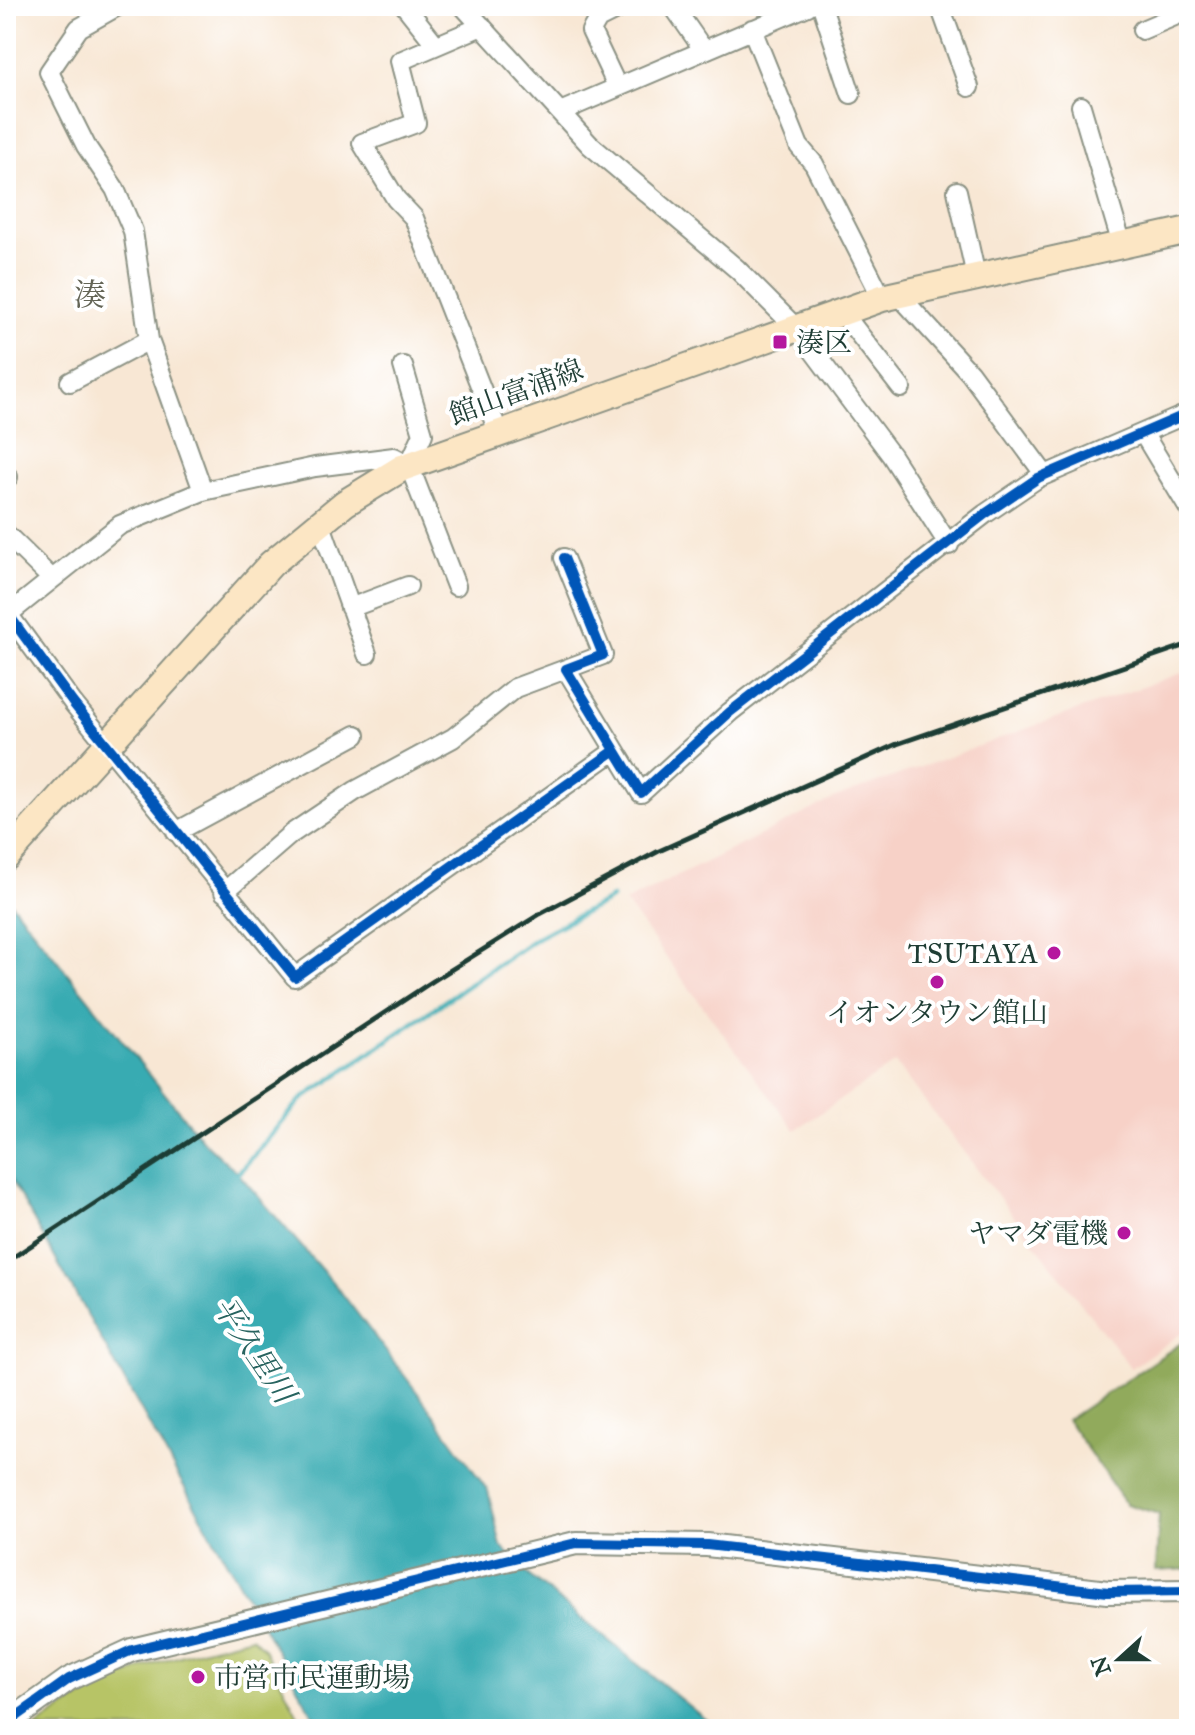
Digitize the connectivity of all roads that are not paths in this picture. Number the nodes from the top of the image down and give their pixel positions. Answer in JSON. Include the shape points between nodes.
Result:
{"nodes":[{"id":1,"x":118,"y":6,"type":"edge"},
{"id":2,"x":405,"y":6,"type":"edge"},
{"id":3,"x":463,"y":6,"type":"edge"},
{"id":4,"x":673,"y":6,"type":"edge"},
{"id":5,"x":808,"y":6,"type":"edge"},
{"id":6,"x":822,"y":6,"type":"edge"},
{"id":7,"x":940,"y":6,"type":"edge"},
{"id":8,"x":620,"y":8,"type":"dead end"},
{"id":9,"x":1189,"y":10,"type":"edge"},
{"id":10,"x":482,"y":26,"type":"junction"},
{"id":11,"x":752,"y":29,"type":"junction"},
{"id":12,"x":1142,"y":30,"type":"dead end"},
{"id":13,"x":436,"y":45,"type":"junction"},
{"id":14,"x":703,"y":49,"type":"junction"},
{"id":15,"x":617,"y":86,"type":"junction"},
{"id":16,"x":969,"y":87,"type":"dead end"},
{"id":17,"x":851,"y":94,"type":"dead end"},
{"id":18,"x":1081,"y":106,"type":"dead end"},
{"id":19,"x":560,"y":112,"type":"junction"},
{"id":20,"x":957,"y":191,"type":"dead end"},
{"id":21,"x":1189,"y":230,"type":"edge"},
{"id":22,"x":1122,"y":245,"type":"junction"},
{"id":23,"x":976,"y":276,"type":"junction"},
{"id":24,"x":890,"y":296,"type":"junction"},
{"id":25,"x":842,"y":312,"type":"junction"},
{"id":26,"x":796,"y":328,"type":"junction"},
{"id":27,"x":149,"y":340,"type":"junction"},
{"id":28,"x":403,"y":366,"type":"dead end"},
{"id":29,"x":70,"y":382,"type":"dead end"},
{"id":30,"x":901,"y":388,"type":"dead end"},
{"id":31,"x":1189,"y":413,"type":"edge"},
{"id":32,"x":498,"y":431,"type":"junction"},
{"id":33,"x":1143,"y":433,"type":"junction"},
{"id":34,"x":409,"y":465,"type":"junction"},
{"id":35,"x":1045,"y":475,"type":"junction"},
{"id":36,"x":203,"y":491,"type":"junction"},
{"id":37,"x":1189,"y":509,"type":"edge"},
{"id":38,"x":320,"y":522,"type":"junction"},
{"id":39,"x":6,"y":534,"type":"edge"},
{"id":40,"x":949,"y":545,"type":"junction"},
{"id":41,"x":564,"y":558,"type":"dead end"},
{"id":42,"x":52,"y":579,"type":"junction"},
{"id":43,"x":408,"y":586,"type":"dead end"},
{"id":44,"x":456,"y":586,"type":"dead end"},
{"id":45,"x":350,"y":608,"type":"junction"},
{"id":46,"x":7,"y":615,"type":"edge"},
{"id":47,"x":367,"y":654,"type":"dead end"},
{"id":48,"x":566,"y":669,"type":"junction"},
{"id":49,"x":356,"y":735,"type":"dead end"},
{"id":50,"x":107,"y":744,"type":"junction"},
{"id":51,"x":614,"y":751,"type":"junction"},
{"id":52,"x":176,"y":832,"type":"junction"},
{"id":53,"x":6,"y":857,"type":"edge"},
{"id":54,"x":224,"y":892,"type":"junction"},
{"id":55,"x":1189,"y":1591,"type":"edge"},
{"id":56,"x":6,"y":1724,"type":"edge"}],
"edges":[{"from":1,"to":27,"type":"street","via":[[79,28],[49,72],[133,231]]},
{"from":2,"to":13,"type":"street"},
{"from":3,"to":10,"type":"street"},
{"from":4,"to":14,"type":"street"},
{"from":5,"to":11,"type":"street"},
{"from":6,"to":17,"type":"street"},
{"from":7,"to":16,"type":"street"},
{"from":8,"to":15,"type":"street","via":[[598,19],[591,31]]},
{"from":9,"to":12,"type":"street"},
{"from":10,"to":13,"type":"street"},
{"from":10,"to":19,"type":"street"},
{"from":11,"to":14,"type":"street"},
{"from":11,"to":24,"type":"street","via":[[799,146]]},
{"from":13,"to":32,"type":"street","via":[[400,61],[416,123],[362,143],[414,218]]},
{"from":14,"to":15,"type":"street"},
{"from":15,"to":19,"type":"street"},
{"from":18,"to":22,"type":"street"},
{"from":19,"to":26,"type":"street","via":[[590,145],[737,269]]},
{"from":20,"to":23,"type":"street"},
{"from":21,"to":22,"type":"main road","name":"館山富浦線"},
{"from":22,"to":23,"type":"main road","name":"館山富浦線"},
{"from":23,"to":24,"type":"main road","name":"館山富浦線"},
{"from":24,"to":25,"type":"main road","name":"館山富浦線"},
{"from":24,"to":35,"type":"street","via":[[970,373]]},
{"from":25,"to":26,"type":"main road","name":"館山富浦線"},
{"from":25,"to":30,"type":"street"},
{"from":26,"to":32,"type":"main road","name":"館山富浦線"},
{"from":26,"to":40,"type":"street","via":[[891,455]]},
{"from":27,"to":29,"type":"street"},
{"from":27,"to":36,"type":"street"},
{"from":28,"to":34,"type":"street","via":[[423,434]]},
{"from":31,"to":33,"type":"street"},
{"from":32,"to":34,"type":"main road","name":"館山富浦線"},
{"from":33,"to":35,"type":"street"},
{"from":33,"to":37,"type":"street"},
{"from":34,"to":36,"type":"street","via":[[394,457]]},
{"from":34,"to":38,"type":"main road","name":"館山富浦線"},
{"from":34,"to":44,"type":"street"},
{"from":35,"to":40,"type":"street"},
{"from":36,"to":42,"type":"street","via":[[120,525]]},
{"from":38,"to":45,"type":"street"},
{"from":38,"to":50,"type":"main road","name":"館山富浦線","via":[[271,564]]},
{"from":39,"to":42,"type":"street"},
{"from":40,"to":51,"type":"street","via":[[730,712],[641,793]]},
{"from":41,"to":48,"type":"street","via":[[603,655]]},
{"from":42,"to":46,"type":"street"},
{"from":43,"to":45,"type":"street"},
{"from":45,"to":47,"type":"street"},
{"from":46,"to":50,"type":"street"},
{"from":48,"to":51,"type":"street"},
{"from":48,"to":54,"type":"street","via":[[515,688],[453,738],[355,791],[291,834]]},
{"from":49,"to":52,"type":"street"},
{"from":50,"to":52,"type":"street"},
{"from":50,"to":53,"type":"main road","name":"館山富浦線"},
{"from":51,"to":54,"type":"street","via":[[295,977]]},
{"from":52,"to":54,"type":"street"},
{"from":55,"to":56,"type":"street","via":[[1108,1592],[652,1542],[576,1543],[132,1650],[69,1679]]}]}
